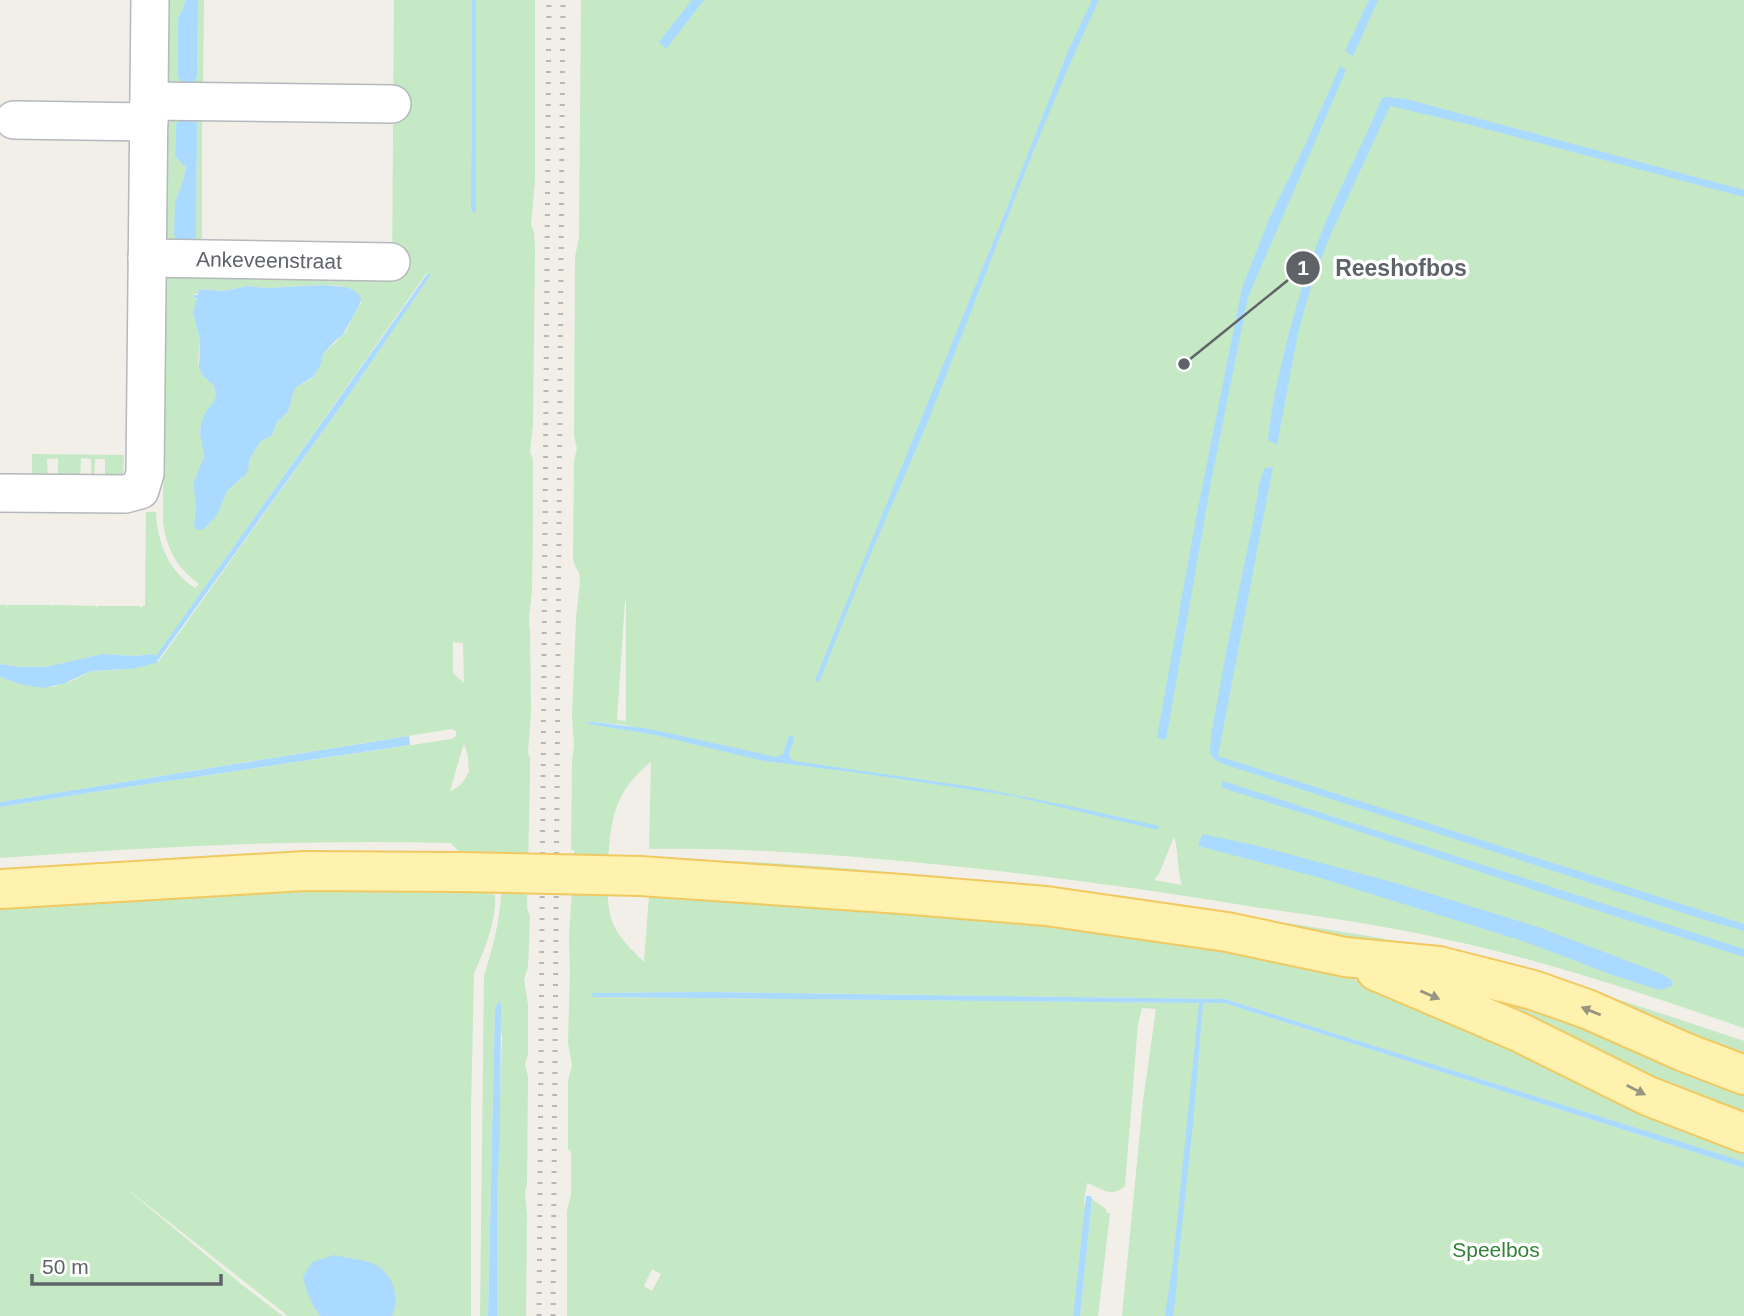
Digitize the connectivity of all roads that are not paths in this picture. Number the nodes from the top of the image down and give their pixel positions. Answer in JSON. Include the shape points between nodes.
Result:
{"nodes":[{"id":1,"x":150,"y":0,"type":"edge"},
{"id":2,"x":392,"y":104,"type":"dead end"},
{"id":3,"x":149,"y":112,"type":"junction"},
{"id":4,"x":14,"y":120,"type":"dead end"},
{"id":5,"x":147,"y":258,"type":"junction"},
{"id":6,"x":391,"y":262,"type":"dead end"},
{"id":7,"x":0,"y":493,"type":"edge"},
{"id":8,"x":0,"y":889,"type":"edge"},
{"id":9,"x":1345,"y":957,"type":"junction"},
{"id":10,"x":1744,"y":1075,"type":"edge"},
{"id":11,"x":1744,"y":1133,"type":"edge"}],
"edges":[{"from":1,"to":3,"type":"street"},
{"from":2,"to":3,"type":"street"},
{"from":3,"to":4,"type":"street"},
{"from":3,"to":5,"type":"street"},
{"from":5,"to":6,"type":"street","name":"Ankeveenstraat"},
{"from":5,"to":7,"type":"street","via":[[145,473],[140,490],[125,494]]},
{"from":8,"to":9,"type":"main road","bridge":true,"via":[[305,871],[640,876],[1046,906],[1227,932]]},
{"from":10,"to":9,"type":"main road","one_way":true,"via":[[1533,989],[1439,966]]},
{"from":9,"to":11,"type":"main road","one_way":true,"via":[[1519,1032],[1648,1096]]}]}
